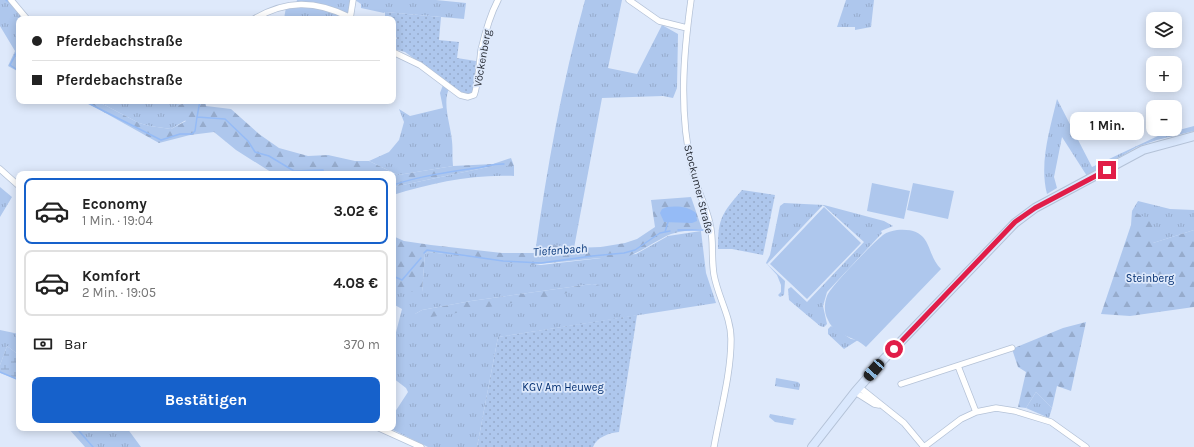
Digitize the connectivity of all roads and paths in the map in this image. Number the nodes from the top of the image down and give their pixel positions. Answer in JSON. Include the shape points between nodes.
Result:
{"nodes":[{"id":1,"x":11,"y":0,"type":"edge"},
{"id":2,"x":353,"y":0,"type":"edge"},
{"id":3,"x":498,"y":0,"type":"edge"},
{"id":4,"x":629,"y":0,"type":"edge"},
{"id":5,"x":691,"y":0,"type":"edge"},
{"id":6,"x":24,"y":16,"type":"edge"},
{"id":7,"x":258,"y":16,"type":"edge"},
{"id":8,"x":345,"y":16,"type":"edge"},
{"id":9,"x":349,"y":16,"type":"edge"},
{"id":10,"x":687,"y":28,"type":"junction"},
{"id":11,"x":396,"y":53,"type":"edge"},
{"id":12,"x":1194,"y":136,"type":"edge"},
{"id":13,"x":0,"y":169,"type":"edge"},
{"id":14,"x":16,"y":183,"type":"edge"},
{"id":15,"x":1012,"y":348,"type":"dead end"},
{"id":16,"x":958,"y":366,"type":"junction"},
{"id":17,"x":901,"y":384,"type":"dead end"},
{"id":18,"x":857,"y":389,"type":"junction"},
{"id":19,"x":976,"y":412,"type":"junction"},
{"id":20,"x":386,"y":431,"type":"edge"},
{"id":21,"x":421,"y":447,"type":"edge"},
{"id":22,"x":714,"y":447,"type":"edge"},
{"id":23,"x":812,"y":447,"type":"edge"},
{"id":24,"x":924,"y":447,"type":"edge"},
{"id":25,"x":1086,"y":447,"type":"edge"}],
"edges":[{"from":1,"to":6,"type":"street"},
{"from":2,"to":9,"type":"street"},
{"from":3,"to":11,"type":"street","name":"Vöckenberg","via":[[482,48],[474,95],[460,95],[420,65]]},
{"from":4,"to":10,"type":"street","via":[[659,21]]},
{"from":5,"to":10,"type":"street","name":"Stockumer Straße"},
{"from":7,"to":8,"type":"street","via":[[281,4],[299,2],[316,3]]},
{"from":10,"to":22,"type":"street","name":"Stockumer Straße","via":[[683,94],[688,147],[696,185],[710,224],[716,285],[732,338]]},
{"from":12,"to":18,"type":"main road","via":[[1143,150],[1022,217]]},
{"from":13,"to":14,"type":"street"},
{"from":15,"to":16,"type":"street"},
{"from":16,"to":17,"type":"street"},
{"from":16,"to":19,"type":"street"},
{"from":18,"to":23,"type":"main road"},
{"from":18,"to":24,"type":"street","via":[[876,400],[904,423]]},
{"from":19,"to":24,"type":"street","via":[[957,421]]},
{"from":19,"to":25,"type":"street","via":[[996,408],[1051,422]]},
{"from":20,"to":21,"type":"street"}]}
